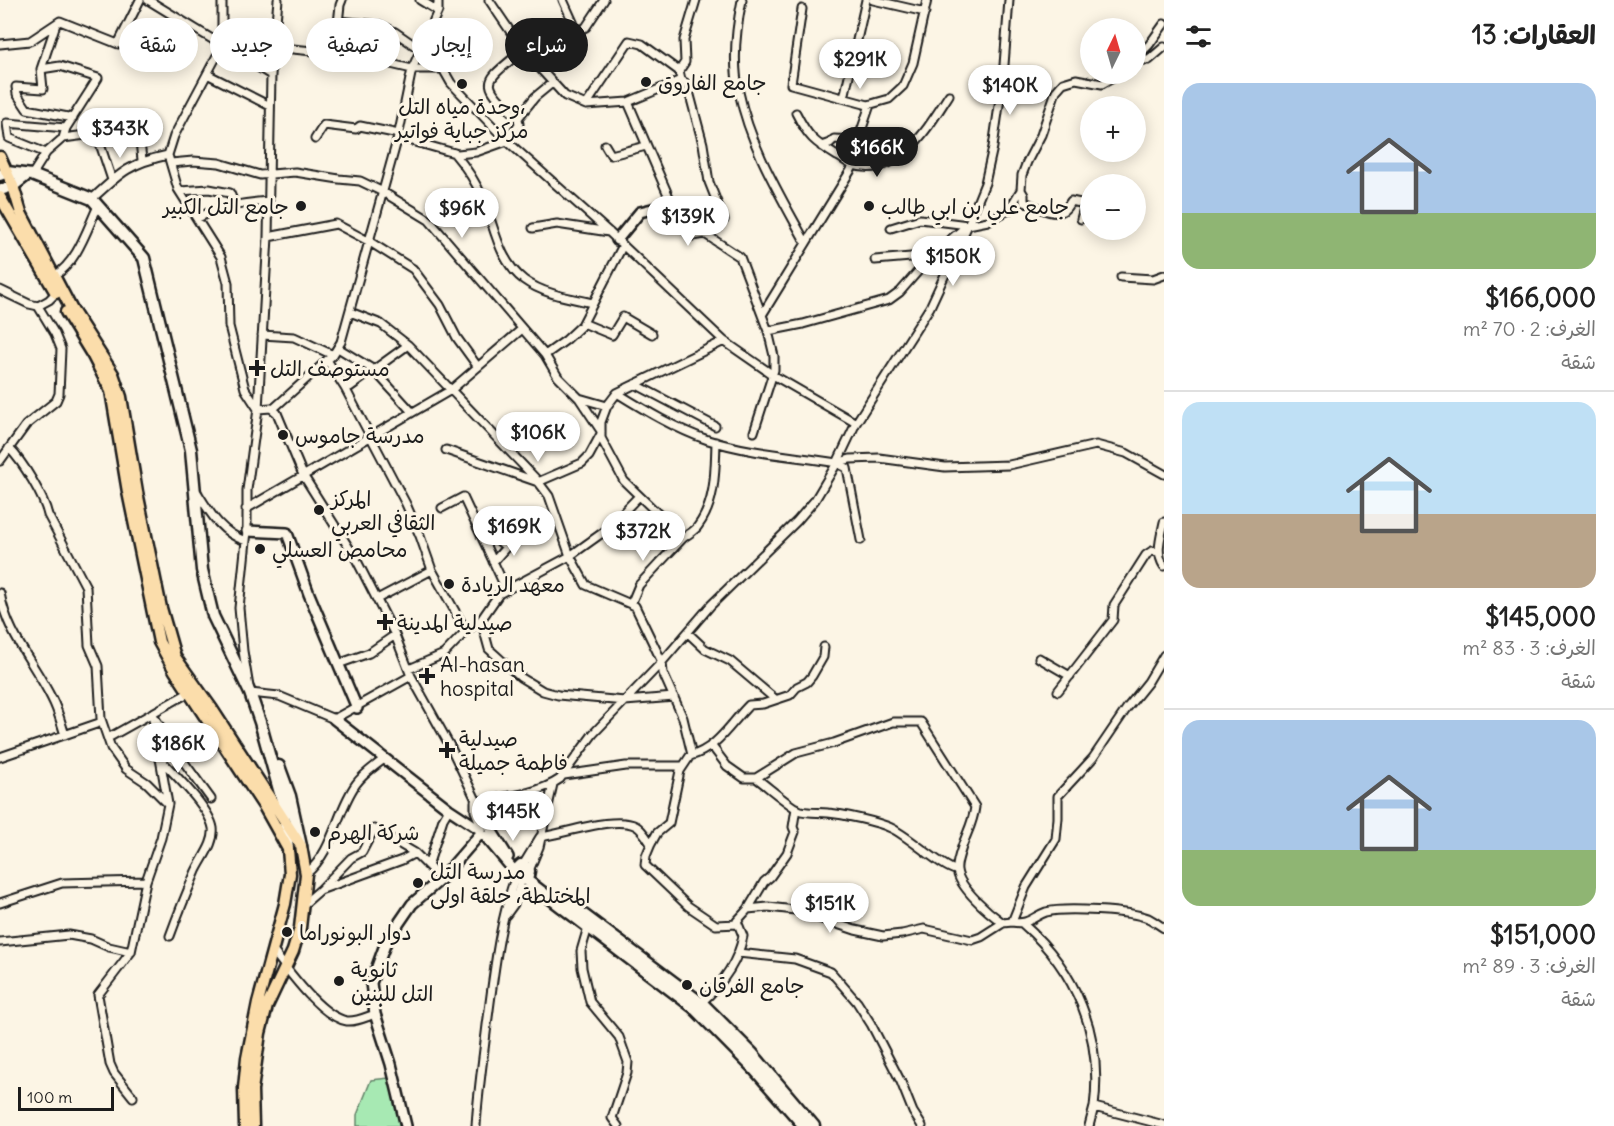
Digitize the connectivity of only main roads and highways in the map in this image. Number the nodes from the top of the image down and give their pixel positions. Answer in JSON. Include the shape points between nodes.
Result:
{"nodes":[{"id":1,"x":0,"y":157,"type":"edge"},
{"id":2,"x":3,"y":174,"type":"edge"},
{"id":3,"x":30,"y":175,"type":"junction"},
{"id":4,"x":13,"y":186,"type":"junction"},
{"id":5,"x":0,"y":190,"type":"edge"},
{"id":6,"x":0,"y":197,"type":"edge"},
{"id":7,"x":260,"y":722,"type":"junction"},
{"id":8,"x":285,"y":822,"type":"junction"},
{"id":9,"x":301,"y":846,"type":"junction"},
{"id":10,"x":288,"y":849,"type":"junction"},
{"id":11,"x":285,"y":904,"type":"junction"},
{"id":12,"x":304,"y":904,"type":"junction"},
{"id":13,"x":245,"y":1126,"type":"edge"},
{"id":14,"x":253,"y":1126,"type":"edge"},
{"id":15,"x":804,"y":1126,"type":"edge"},
{"id":16,"x":814,"y":1126,"type":"edge"}],
"edges":[{"from":1,"to":2,"type":"main road"},
{"from":2,"to":3,"type":"main road"},
{"from":2,"to":4,"type":"main road"},
{"from":3,"to":4,"type":"main road"},
{"from":3,"to":7,"type":"main road","via":[[95,202],[144,258],[191,450],[202,570],[213,616]]},
{"from":4,"to":5,"type":"main road"},
{"from":4,"to":8,"type":"main road","via":[[21,213],[72,310],[113,374],[121,397],[161,608],[175,657]]},
{"from":6,"to":10,"type":"main road","via":[[111,391],[159,642]]},
{"from":7,"to":8,"type":"main road"},
{"from":7,"to":9,"type":"main road","via":[[290,796]]},
{"from":8,"to":9,"type":"main road"},
{"from":8,"to":10,"type":"main road"},
{"from":9,"to":12,"type":"main road","via":[[306,874]]},
{"from":10,"to":11,"type":"main road","via":[[290,873]]},
{"from":11,"to":12,"type":"main road"},
{"from":11,"to":13,"type":"main road","via":[[247,1058]]},
{"from":12,"to":14,"type":"main road","via":[[300,928],[267,1006],[255,1060]]},
{"from":15,"to":16,"type":"main road","via":[[693,1007],[522,873],[701,1003],[752,1053]]}]}
